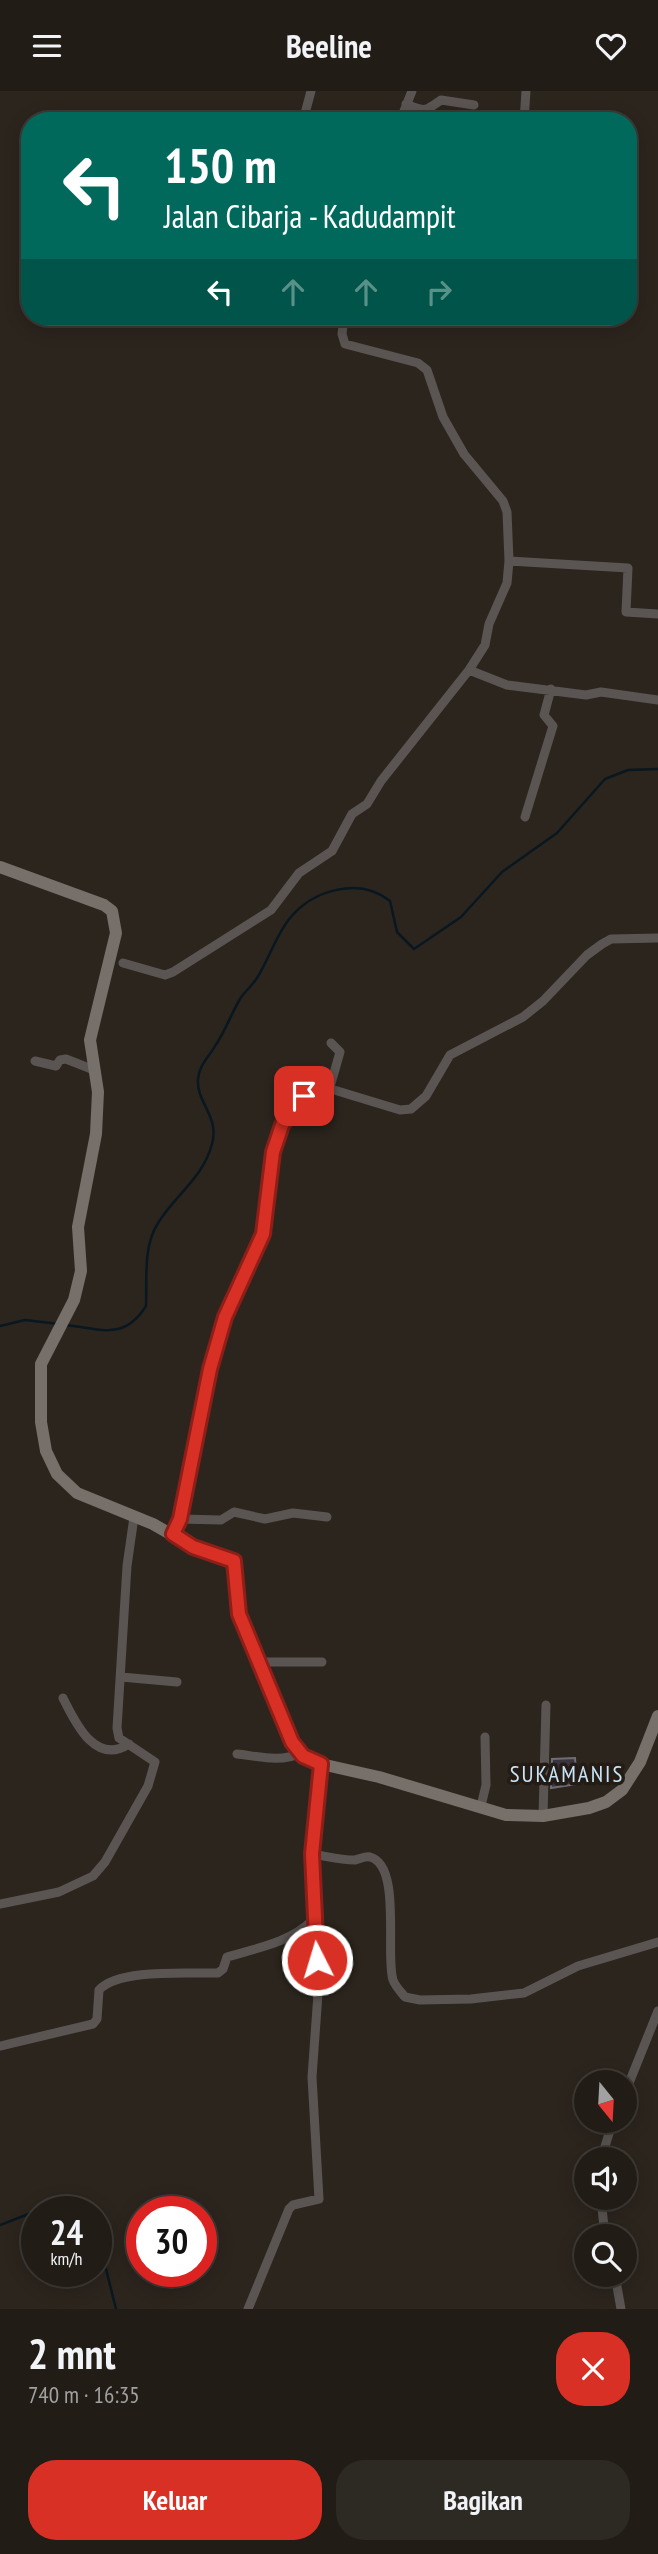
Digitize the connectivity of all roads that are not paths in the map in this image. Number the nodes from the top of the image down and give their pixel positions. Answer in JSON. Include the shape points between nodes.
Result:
{"nodes":[{"id":1,"x":311,"y":91,"type":"edge"},
{"id":2,"x":412,"y":91,"type":"edge"},
{"id":3,"x":526,"y":91,"type":"edge"},
{"id":4,"x":406,"y":104,"type":"junction"},
{"id":5,"x":474,"y":105,"type":"dead end"},
{"id":6,"x":305,"y":112,"type":"edge"},
{"id":7,"x":403,"y":112,"type":"edge"},
{"id":8,"x":525,"y":112,"type":"edge"},
{"id":9,"x":343,"y":326,"type":"edge"},
{"id":10,"x":509,"y":561,"type":"junction"},
{"id":11,"x":658,"y":614,"type":"edge"},
{"id":12,"x":469,"y":670,"type":"junction"},
{"id":13,"x":551,"y":689,"type":"junction"},
{"id":14,"x":658,"y":701,"type":"edge"},
{"id":15,"x":525,"y":817,"type":"dead end"},
{"id":16,"x":0,"y":867,"type":"edge"},
{"id":17,"x":658,"y":938,"type":"edge"},
{"id":18,"x":123,"y":963,"type":"dead end"},
{"id":19,"x":331,"y":1043,"type":"dead end"},
{"id":20,"x":35,"y":1061,"type":"dead end"},
{"id":21,"x":94,"y":1070,"type":"junction"},
{"id":22,"x":330,"y":1087,"type":"junction"},
{"id":23,"x":134,"y":1517,"type":"junction"},
{"id":24,"x":327,"y":1517,"type":"dead end"},
{"id":25,"x":180,"y":1519,"type":"junction"},
{"id":26,"x":173,"y":1534,"type":"junction"},
{"id":27,"x":258,"y":1662,"type":"junction"},
{"id":28,"x":322,"y":1662,"type":"dead end"},
{"id":29,"x":121,"y":1677,"type":"junction"},
{"id":30,"x":177,"y":1682,"type":"dead end"},
{"id":31,"x":63,"y":1698,"type":"dead end"},
{"id":32,"x":546,"y":1705,"type":"dead end"},
{"id":33,"x":658,"y":1716,"type":"edge"},
{"id":34,"x":485,"y":1737,"type":"dead end"},
{"id":35,"x":129,"y":1744,"type":"junction"},
{"id":36,"x":300,"y":1753,"type":"junction"},
{"id":37,"x":237,"y":1754,"type":"dead end"},
{"id":38,"x":321,"y":1764,"type":"junction"},
{"id":39,"x":481,"y":1806,"type":"junction"},
{"id":40,"x":543,"y":1816,"type":"junction"},
{"id":41,"x":312,"y":1854,"type":"junction"},
{"id":42,"x":0,"y":1904,"type":"edge"},
{"id":43,"x":313,"y":1920,"type":"junction"},
{"id":44,"x":658,"y":1942,"type":"edge"},
{"id":45,"x":658,"y":2011,"type":"edge"},
{"id":46,"x":0,"y":2046,"type":"edge"},
{"id":47,"x":634,"y":2070,"type":"edge"},
{"id":48,"x":617,"y":2287,"type":"edge"},
{"id":49,"x":247,"y":2309,"type":"edge"},
{"id":50,"x":621,"y":2309,"type":"edge"}],
"edges":[{"from":1,"to":6,"type":"street"},
{"from":2,"to":4,"type":"street"},
{"from":3,"to":8,"type":"street"},
{"from":4,"to":5,"type":"street","via":[[424,111],[441,100]]},
{"from":4,"to":7,"type":"street"},
{"from":9,"to":10,"type":"street","via":[[345,344],[418,363],[427,370],[443,417],[464,454],[503,501]]},
{"from":10,"to":11,"type":"street","via":[[628,568],[626,612]]},
{"from":10,"to":12,"type":"street","via":[[485,645]]},
{"from":12,"to":13,"type":"street","via":[[507,685]]},
{"from":12,"to":18,"type":"street","via":[[380,781],[367,804],[352,814],[332,851],[299,873],[271,910],[165,975]]},
{"from":13,"to":14,"type":"street"},
{"from":13,"to":15,"type":"street","via":[[544,715],[553,726]]},
{"from":16,"to":21,"type":"street","via":[[85,896],[112,911],[114,949],[90,1040]]},
{"from":17,"to":22,"type":"street","via":[[611,939],[595,949],[523,1017],[450,1055],[426,1096],[411,1109],[400,1110]]},
{"from":19,"to":22,"type":"street","via":[[340,1052]]},
{"from":20,"to":21,"type":"street","via":[[56,1066],[66,1059]]},
{"from":21,"to":23,"type":"street","via":[[99,1092],[78,1227],[81,1271],[74,1300],[41,1364],[41,1422],[50,1462],[68,1486]]},
{"from":22,"to":25,"type":"street","via":[[316,1087],[304,1096],[282,1125],[273,1152],[263,1234],[222,1328]]},
{"from":23,"to":26,"type":"street"},
{"from":23,"to":29,"type":"street"},
{"from":24,"to":25,"type":"street","via":[[283,1513],[265,1518],[234,1513],[221,1520]]},
{"from":25,"to":26,"type":"street"},
{"from":26,"to":27,"type":"street","via":[[193,1547],[234,1561],[239,1614]]},
{"from":27,"to":28,"type":"street"},
{"from":27,"to":36,"type":"street"},
{"from":29,"to":30,"type":"street"},
{"from":29,"to":35,"type":"street","via":[[117,1728],[119,1738]]},
{"from":31,"to":35,"type":"street","via":[[81,1734],[94,1744],[111,1750]]},
{"from":32,"to":40,"type":"street"},
{"from":33,"to":40,"type":"street","via":[[640,1762],[622,1790],[589,1808]]},
{"from":34,"to":39,"type":"street","via":[[486,1784]]},
{"from":35,"to":42,"type":"street","via":[[151,1758],[155,1767],[105,1862],[79,1884]]},
{"from":36,"to":37,"type":"street","via":[[288,1758]]},
{"from":36,"to":38,"type":"street"},
{"from":38,"to":39,"type":"street"},
{"from":38,"to":41,"type":"street"},
{"from":39,"to":40,"type":"street","via":[[506,1815]]},
{"from":41,"to":43,"type":"street"},
{"from":41,"to":44,"type":"street","via":[[377,1860],[386,1878],[390,1904],[393,1981],[405,1997],[471,1999],[524,1993],[578,1966]]},
{"from":43,"to":46,"type":"street","via":[[289,1937],[227,1957],[218,1973],[137,1975],[107,1984],[99,1990],[93,2024]]},
{"from":43,"to":49,"type":"street","via":[[319,1980],[312,2077],[319,2199],[289,2209]]},
{"from":45,"to":47,"type":"street"},
{"from":48,"to":50,"type":"street"}]}
